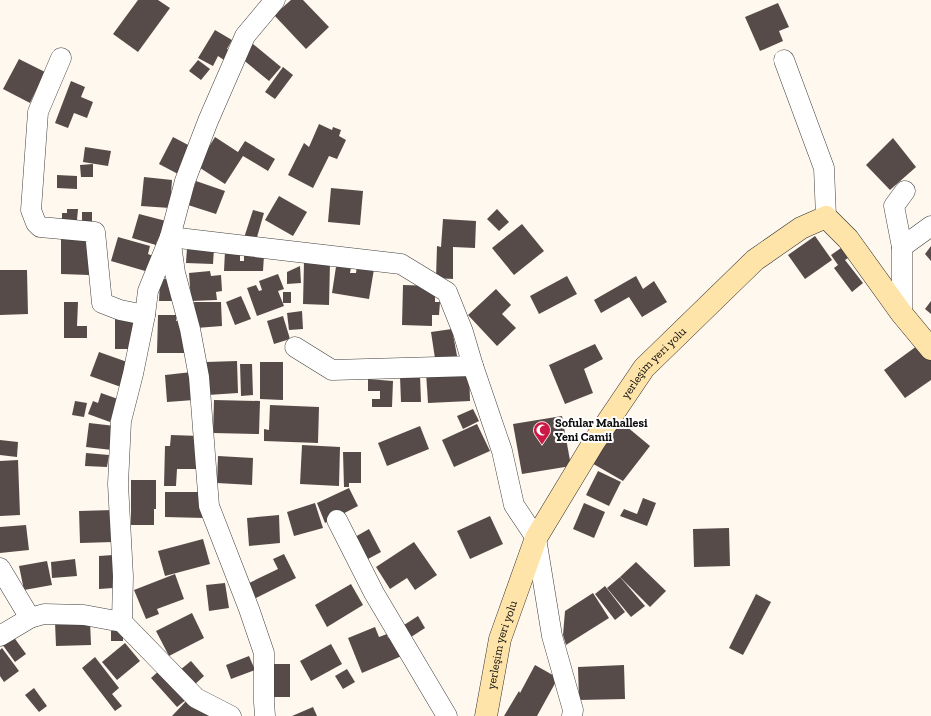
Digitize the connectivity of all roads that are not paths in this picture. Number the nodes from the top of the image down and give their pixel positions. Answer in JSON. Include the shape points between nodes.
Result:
{"nodes":[{"id":1,"x":275,"y":0,"type":"edge"},
{"id":2,"x":61,"y":58,"type":"dead end"},
{"id":3,"x":784,"y":60,"type":"dead end"},
{"id":4,"x":905,"y":191,"type":"dead end"},
{"id":5,"x":826,"y":217,"type":"junction"},
{"id":6,"x":931,"y":226,"type":"edge"},
{"id":7,"x":170,"y":237,"type":"junction"},
{"id":8,"x":902,"y":247,"type":"junction"},
{"id":9,"x":902,"y":314,"type":"junction"},
{"id":10,"x":145,"y":315,"type":"junction"},
{"id":11,"x":295,"y":347,"type":"dead end"},
{"id":12,"x":931,"y":349,"type":"edge"},
{"id":13,"x":473,"y":366,"type":"junction"},
{"id":14,"x":337,"y":520,"type":"dead end"},
{"id":15,"x":536,"y":538,"type":"junction"},
{"id":16,"x":0,"y":568,"type":"edge"},
{"id":17,"x":30,"y":618,"type":"junction"},
{"id":18,"x":122,"y":622,"type":"junction"},
{"id":19,"x":0,"y":636,"type":"edge"},
{"id":20,"x":261,"y":711,"type":"edge"},
{"id":21,"x":231,"y":716,"type":"edge"},
{"id":22,"x":447,"y":716,"type":"edge"},
{"id":23,"x":486,"y":716,"type":"edge"},
{"id":24,"x":572,"y":716,"type":"edge"}],
"edges":[{"from":1,"to":7,"type":"street","via":[[245,36],[185,181]]},
{"from":2,"to":10,"type":"street","via":[[38,112],[31,210],[40,227],[96,232],[102,303]]},
{"from":3,"to":5,"type":"street","via":[[824,168]]},
{"from":4,"to":8,"type":"street","via":[[894,206]]},
{"from":5,"to":9,"type":"street","via":[[848,239]]},
{"from":5,"to":15,"type":"street","name":"yerleşim yeri yolu","via":[[801,228],[755,260],[644,368],[594,442]]},
{"from":6,"to":8,"type":"street"},
{"from":7,"to":10,"type":"street","via":[[148,291]]},
{"from":7,"to":13,"type":"street","via":[[401,264],[447,292]]},
{"from":7,"to":20,"type":"street","via":[[175,272],[199,377],[209,506],[264,653]]},
{"from":8,"to":9,"type":"street"},
{"from":9,"to":12,"type":"street"},
{"from":10,"to":18,"type":"street","via":[[122,421],[118,484],[123,576]]},
{"from":11,"to":13,"type":"street","via":[[332,370]]},
{"from":13,"to":15,"type":"street","via":[[502,451],[514,505]]},
{"from":14,"to":22,"type":"street","via":[[374,592]]},
{"from":15,"to":23,"type":"street","name":"yerleşim yeri yolu","via":[[500,639]]},
{"from":15,"to":24,"type":"street","via":[[552,636],[573,710]]},
{"from":16,"to":17,"type":"street"},
{"from":17,"to":18,"type":"street","via":[[44,614],[84,615]]},
{"from":17,"to":19,"type":"street"},
{"from":18,"to":21,"type":"street","via":[[196,698]]}]}
